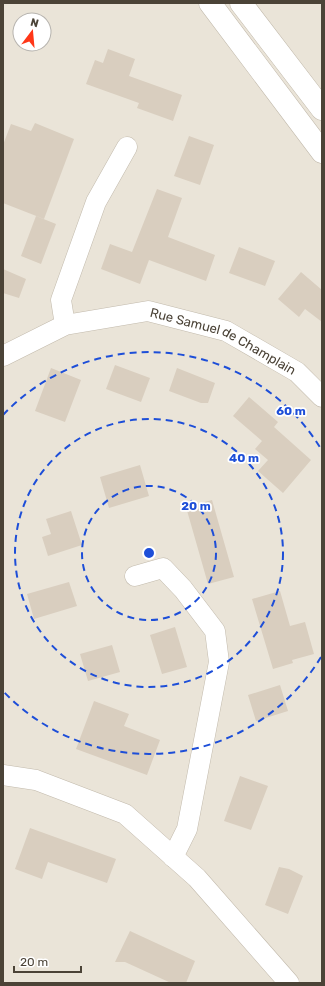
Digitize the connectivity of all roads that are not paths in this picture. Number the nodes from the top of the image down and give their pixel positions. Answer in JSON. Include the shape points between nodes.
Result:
{"nodes":[{"id":1,"x":210,"y":3,"type":"edge"},
{"id":2,"x":241,"y":3,"type":"edge"},
{"id":3,"x":322,"y":109,"type":"edge"},
{"id":4,"x":127,"y":147,"type":"dead end"},
{"id":5,"x":322,"y":152,"type":"edge"},
{"id":6,"x":65,"y":325,"type":"junction"},
{"id":7,"x":3,"y":356,"type":"edge"},
{"id":8,"x":322,"y":397,"type":"edge"},
{"id":9,"x":135,"y":576,"type":"dead end"},
{"id":10,"x":3,"y":775,"type":"edge"},
{"id":11,"x":173,"y":857,"type":"junction"},
{"id":12,"x":289,"y":983,"type":"edge"}],
"edges":[{"from":1,"to":5,"type":"street"},
{"from":2,"to":3,"type":"street"},
{"from":4,"to":6,"type":"street","via":[[96,202],[61,300]]},
{"from":6,"to":7,"type":"street","name":"Rue Samuel de Champlain"},
{"from":6,"to":8,"type":"street","name":"Rue Samuel de Champlain","via":[[148,311],[226,332],[297,372]]},
{"from":9,"to":11,"type":"street","via":[[163,568],[183,589],[216,632],[219,662],[196,786],[187,829]]},
{"from":10,"to":11,"type":"street","via":[[36,780],[125,814]]},
{"from":11,"to":12,"type":"street","via":[[197,878]]}]}
